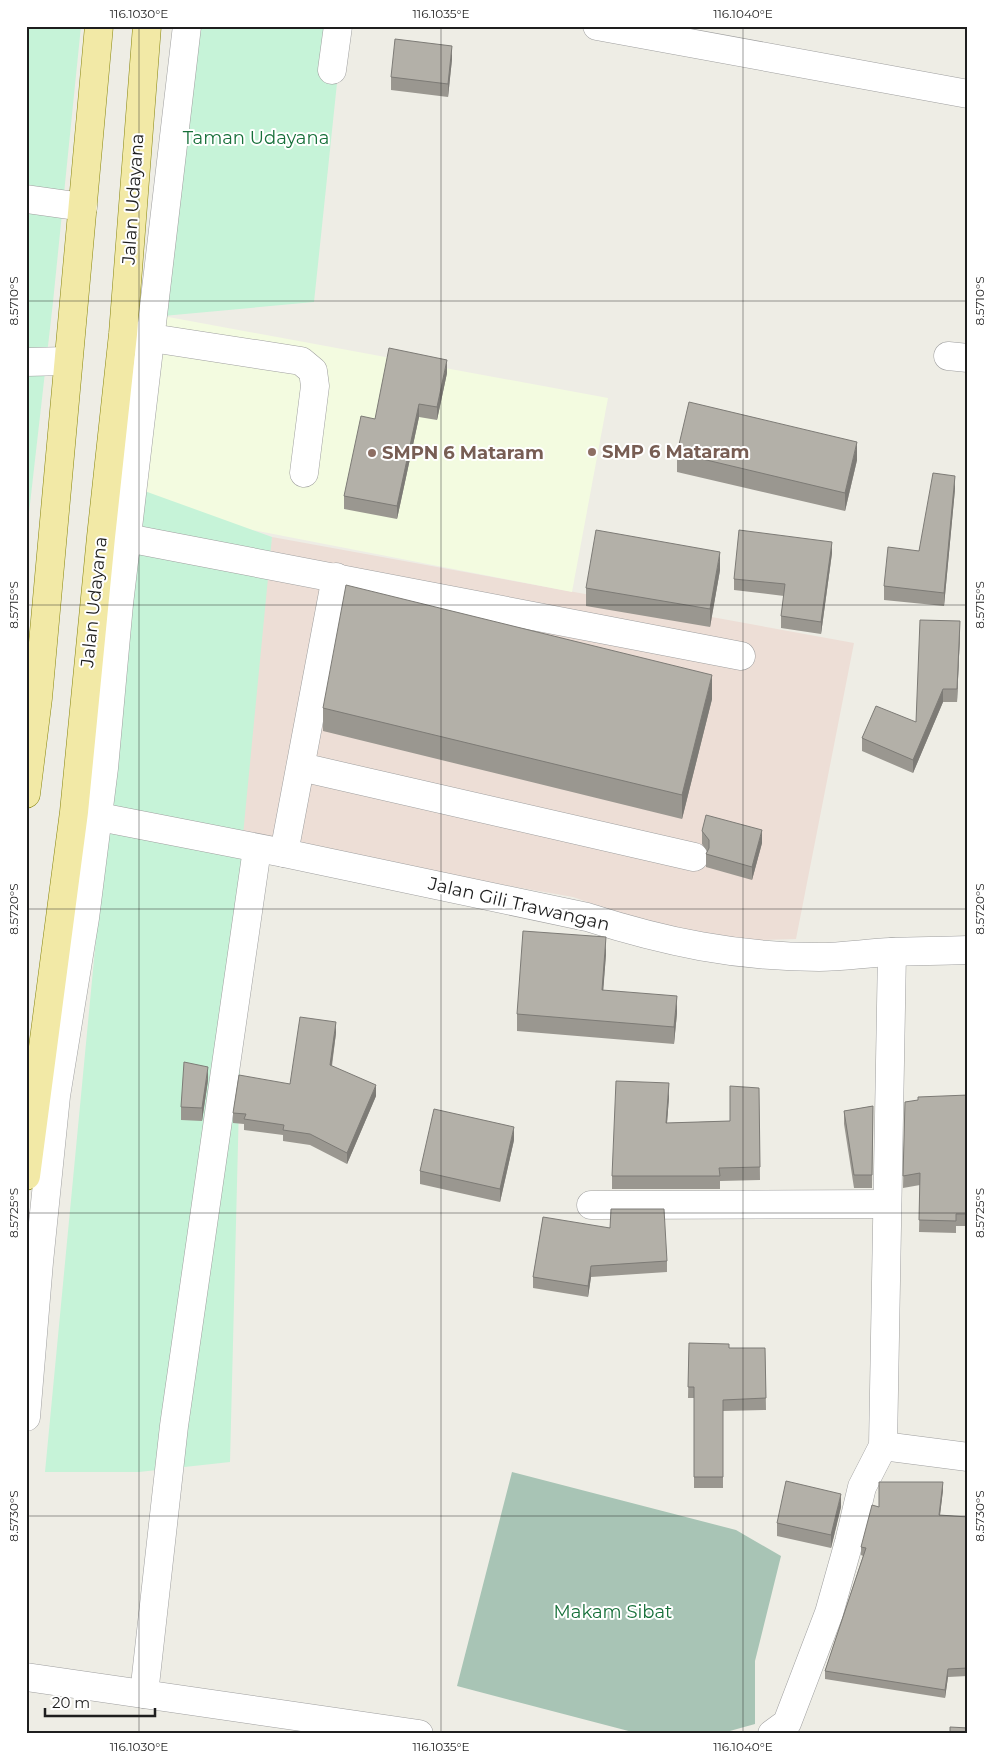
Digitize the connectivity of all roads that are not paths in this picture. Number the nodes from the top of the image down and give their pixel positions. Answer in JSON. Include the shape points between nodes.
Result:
{"nodes":[{"id":1,"x":99,"y":26,"type":"edge"},
{"id":2,"x":147,"y":26,"type":"edge"},
{"id":3,"x":187,"y":26,"type":"edge"},
{"id":4,"x":338,"y":26,"type":"edge"},
{"id":5,"x":597,"y":26,"type":"edge"},
{"id":6,"x":332,"y":70,"type":"dead end"},
{"id":7,"x":968,"y":94,"type":"edge"},
{"id":8,"x":26,"y":199,"type":"edge"},
{"id":9,"x":83,"y":207,"type":"junction"},
{"id":10,"x":123,"y":334,"type":"junction"},
{"id":11,"x":151,"y":337,"type":"junction"},
{"id":12,"x":68,"y":361,"type":"junction"},
{"id":13,"x":26,"y":362,"type":"edge"},
{"id":14,"x":304,"y":472,"type":"dead end"},
{"id":15,"x":114,"y":537,"type":"junction"},
{"id":16,"x":336,"y":577,"type":"junction"},
{"id":17,"x":741,"y":656,"type":"dead end"},
{"id":18,"x":301,"y":767,"type":"junction"},
{"id":19,"x":26,"y":794,"type":"edge"},
{"id":20,"x":85,"y":815,"type":"junction"},
{"id":21,"x":257,"y":849,"type":"junction"},
{"id":22,"x":284,"y":854,"type":"junction"},
{"id":23,"x":694,"y":857,"type":"dead end"},
{"id":24,"x":968,"y":950,"type":"edge"},
{"id":25,"x":892,"y":952,"type":"junction"},
{"id":26,"x":26,"y":1176,"type":"edge"},
{"id":27,"x":887,"y":1204,"type":"junction"},
{"id":28,"x":591,"y":1205,"type":"dead end"},
{"id":29,"x":26,"y":1417,"type":"edge"},
{"id":30,"x":883,"y":1446,"type":"junction"},
{"id":31,"x":968,"y":1457,"type":"edge"},
{"id":32,"x":26,"y":1677,"type":"edge"},
{"id":33,"x":144,"y":1694,"type":"junction"},
{"id":34,"x":780,"y":1728,"type":"edge"},
{"id":35,"x":419,"y":1734,"type":"edge"}],
"edges":[{"from":1,"to":9,"type":"main road"},
{"from":2,"to":10,"type":"main road","name":"Jalan Udayana"},
{"from":3,"to":11,"type":"street"},
{"from":4,"to":6,"type":"street"},
{"from":5,"to":7,"type":"street"},
{"from":8,"to":9,"type":"street"},
{"from":9,"to":12,"type":"main road"},
{"from":10,"to":11,"type":"street"},
{"from":10,"to":15,"type":"main road","name":"Jalan Udayana"},
{"from":11,"to":14,"type":"street","via":[[301,361],[313,371],[315,386]]},
{"from":11,"to":15,"type":"street"},
{"from":12,"to":13,"type":"street"},
{"from":12,"to":19,"type":"main road","via":[[38,698]]},
{"from":15,"to":16,"type":"street"},
{"from":15,"to":20,"type":"main road","name":"Jalan Udayana"},
{"from":16,"to":17,"type":"street"},
{"from":16,"to":18,"type":"street"},
{"from":18,"to":22,"type":"street"},
{"from":18,"to":23,"type":"street"},
{"from":20,"to":21,"type":"street","name":"Jalan Gili Trawangan"},
{"from":20,"to":26,"type":"main road","name":"Jalan Udayana"},
{"from":20,"to":29,"type":"street","via":[[85,918],[56,1096]]},
{"from":21,"to":22,"type":"street","name":"Jalan Gili Trawangan"},
{"from":21,"to":33,"type":"street","via":[[174,1426]]},
{"from":22,"to":25,"type":"street","name":"Jalan Gili Trawangan","via":[[587,917],[679,943],[716,949],[820,957]]},
{"from":24,"to":25,"type":"street","name":"Jalan Gili Trawangan"},
{"from":25,"to":27,"type":"street"},
{"from":27,"to":28,"type":"street"},
{"from":27,"to":30,"type":"street"},
{"from":30,"to":31,"type":"street"},
{"from":30,"to":34,"type":"street","via":[[862,1487],[829,1614]]},
{"from":32,"to":33,"type":"street"},
{"from":33,"to":35,"type":"street"}]}
